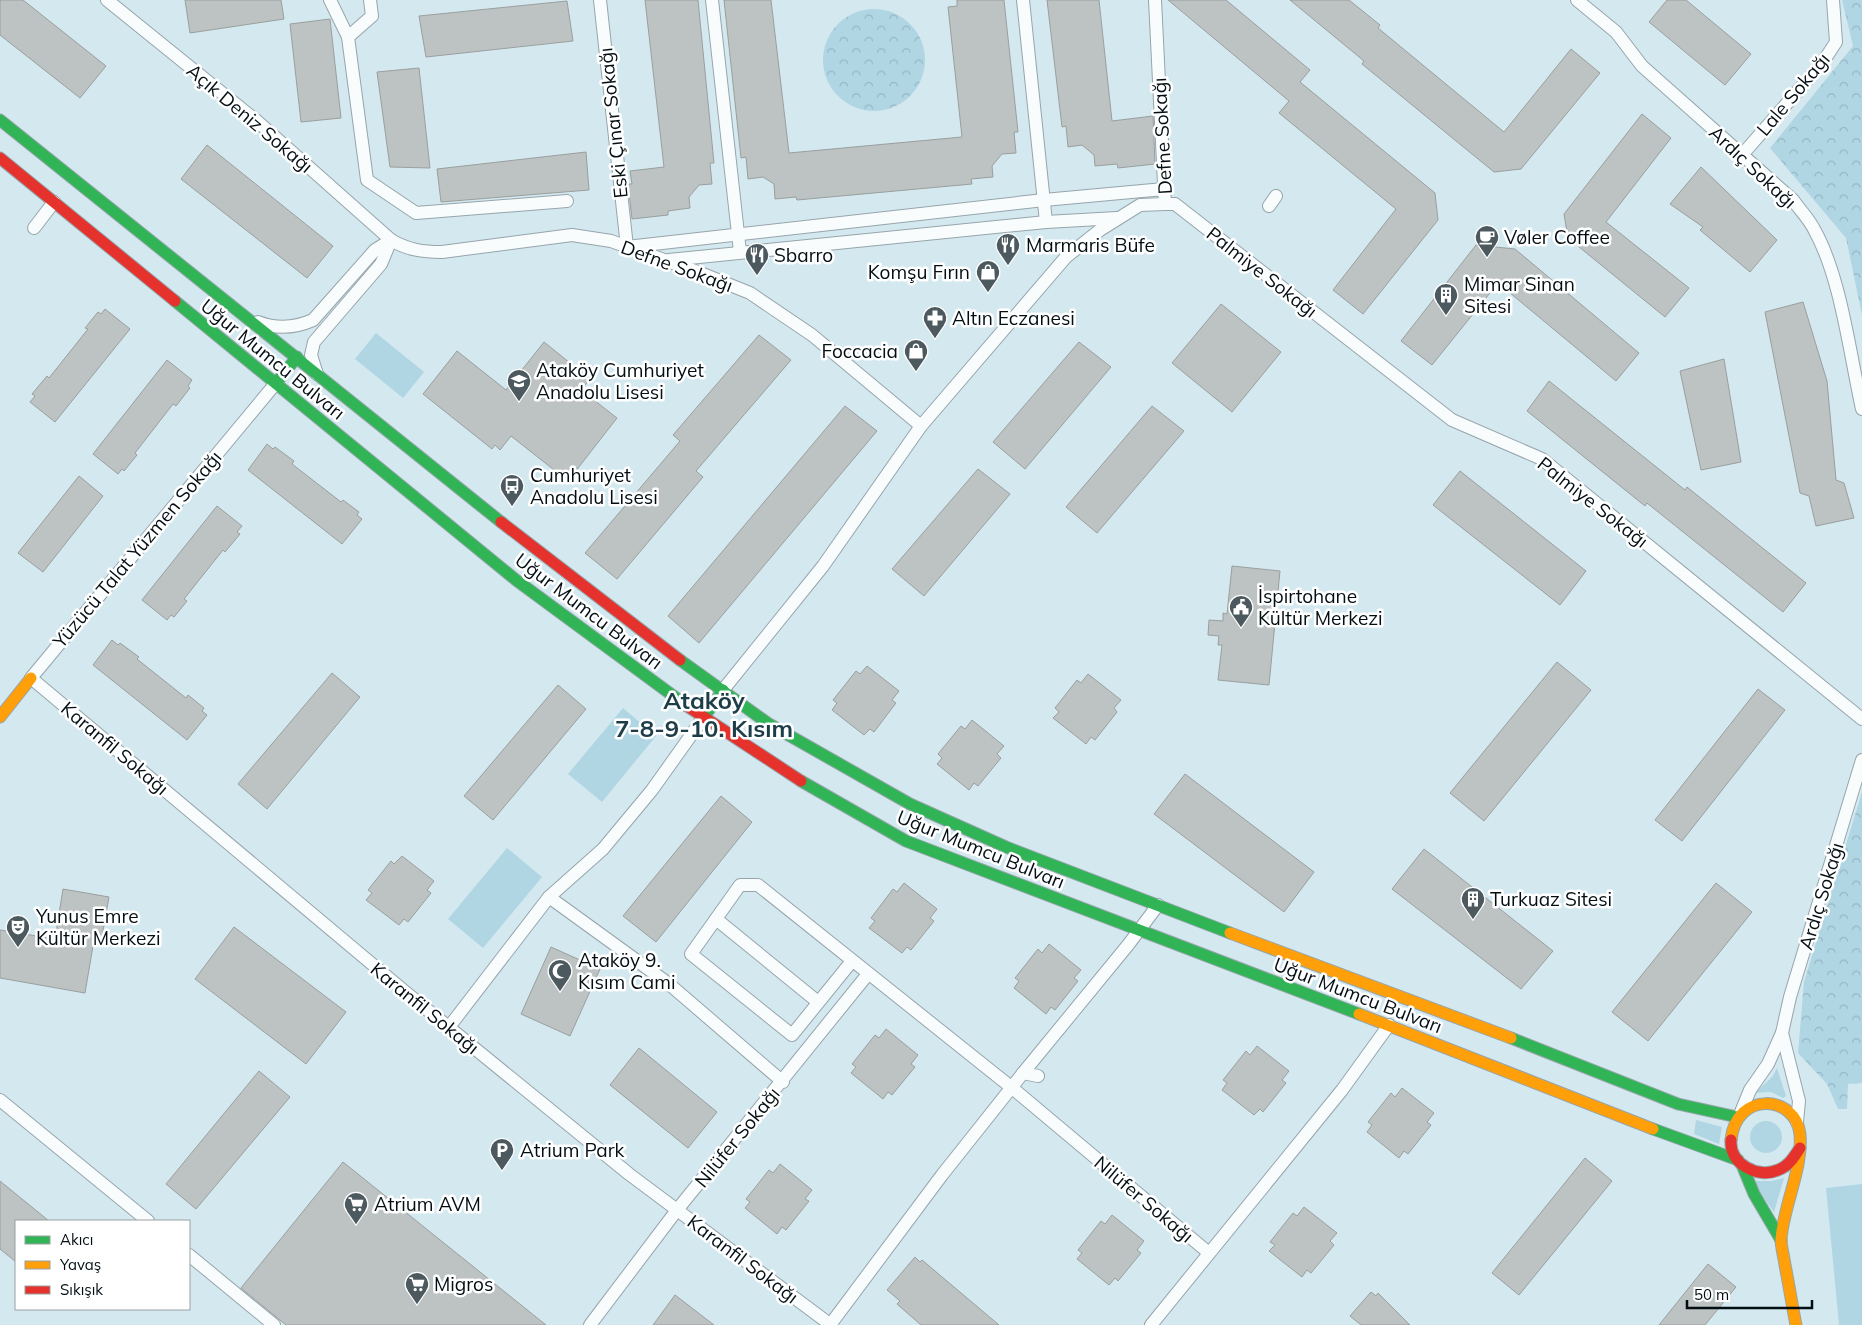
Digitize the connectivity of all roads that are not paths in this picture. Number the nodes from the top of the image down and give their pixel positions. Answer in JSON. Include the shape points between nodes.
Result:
{"nodes":[{"id":1,"x":106,"y":0,"type":"edge"},
{"id":2,"x":330,"y":0,"type":"edge"},
{"id":3,"x":370,"y":0,"type":"edge"},
{"id":4,"x":600,"y":0,"type":"edge"},
{"id":5,"x":712,"y":0,"type":"edge"},
{"id":6,"x":1023,"y":0,"type":"edge"},
{"id":7,"x":1155,"y":0,"type":"edge"},
{"id":8,"x":1577,"y":0,"type":"edge"},
{"id":9,"x":1833,"y":0,"type":"edge"},
{"id":10,"x":348,"y":37,"type":"junction"},
{"id":11,"x":0,"y":120,"type":"edge"},
{"id":12,"x":1742,"y":155,"type":"junction"},
{"id":13,"x":0,"y":158,"type":"edge"},
{"id":14,"x":1164,"y":190,"type":"junction"},
{"id":15,"x":1044,"y":200,"type":"junction"},
{"id":16,"x":566,"y":201,"type":"dead end"},
{"id":17,"x":54,"y":202,"type":"junction"},
{"id":18,"x":1165,"y":204,"type":"junction"},
{"id":19,"x":1119,"y":218,"type":"junction"},
{"id":20,"x":1046,"y":222,"type":"junction"},
{"id":21,"x":34,"y":228,"type":"dead end"},
{"id":22,"x":738,"y":233,"type":"junction"},
{"id":23,"x":391,"y":240,"type":"junction"},
{"id":24,"x":627,"y":247,"type":"junction"},
{"id":25,"x":740,"y":252,"type":"junction"},
{"id":26,"x":667,"y":261,"type":"junction"},
{"id":27,"x":252,"y":320,"type":"junction"},
{"id":28,"x":297,"y":357,"type":"junction"},
{"id":29,"x":317,"y":374,"type":"junction"},
{"id":30,"x":276,"y":383,"type":"junction"},
{"id":31,"x":1862,"y":409,"type":"edge"},
{"id":32,"x":921,"y":426,"type":"junction"},
{"id":33,"x":30,"y":678,"type":"junction"},
{"id":34,"x":723,"y":690,"type":"junction"},
{"id":35,"x":0,"y":717,"type":"edge"},
{"id":36,"x":704,"y":717,"type":"junction"},
{"id":37,"x":1862,"y":719,"type":"edge"},
{"id":38,"x":1862,"y":760,"type":"edge"},
{"id":39,"x":549,"y":897,"type":"junction"},
{"id":40,"x":1158,"y":905,"type":"junction"},
{"id":41,"x":716,"y":919,"type":"junction"},
{"id":42,"x":1138,"y":931,"type":"junction"},
{"id":43,"x":852,"y":961,"type":"junction"},
{"id":44,"x":868,"y":974,"type":"junction"},
{"id":45,"x":818,"y":1002,"type":"junction"},
{"id":46,"x":1389,"y":1025,"type":"junction"},
{"id":47,"x":449,"y":1027,"type":"junction"},
{"id":48,"x":1782,"y":1033,"type":"junction"},
{"id":49,"x":1023,"y":1073,"type":"junction"},
{"id":50,"x":1038,"y":1076,"type":"dead end"},
{"id":51,"x":782,"y":1082,"type":"junction"},
{"id":52,"x":1011,"y":1087,"type":"junction"},
{"id":53,"x":0,"y":1100,"type":"edge"},
{"id":54,"x":1739,"y":1115,"type":"junction"},
{"id":55,"x":1797,"y":1122,"type":"junction"},
{"id":56,"x":1800,"y":1148,"type":"junction"},
{"id":57,"x":1740,"y":1162,"type":"junction"},
{"id":58,"x":677,"y":1210,"type":"junction"},
{"id":59,"x":147,"y":1220,"type":"edge"},
{"id":60,"x":1781,"y":1240,"type":"junction"},
{"id":61,"x":1209,"y":1253,"type":"junction"},
{"id":62,"x":190,"y":1256,"type":"edge"},
{"id":63,"x":274,"y":1325,"type":"edge"},
{"id":64,"x":590,"y":1325,"type":"edge"},
{"id":65,"x":830,"y":1325,"type":"edge"},
{"id":66,"x":1151,"y":1325,"type":"edge"},
{"id":67,"x":1796,"y":1325,"type":"edge"}],
"edges":[{"from":1,"to":23,"type":"street","name":"Açık Deniz Sokağı","via":[[258,122]]},
{"from":2,"to":10,"type":"street"},
{"from":3,"to":10,"type":"street","via":[[372,16]]},
{"from":4,"to":24,"type":"street","name":"Eski Çınar Sokağı"},
{"from":5,"to":22,"type":"street"},
{"from":6,"to":15,"type":"street"},
{"from":7,"to":14,"type":"street","name":"Defne Sokağı"},
{"from":8,"to":12,"type":"street","name":"Ardıç Sokağı","via":[[1616,32],[1642,66]]},
{"from":9,"to":12,"type":"street","name":"Lale Sokağı","via":[[1836,42]]},
{"from":10,"to":16,"type":"street","via":[[367,180],[416,213]]},
{"from":11,"to":27,"type":"main road","name":"Uğur Mumcu Bulvarı"},
{"from":12,"to":31,"type":"street","name":"Ardıç Sokağı","via":[[1793,200],[1822,244],[1834,282]]},
{"from":13,"to":17,"type":"main road","name":"Uğur Mumcu Bulvarı"},
{"from":14,"to":15,"type":"street"},
{"from":14,"to":18,"type":"street","name":"Defne Sokağı"},
{"from":15,"to":20,"type":"street"},
{"from":15,"to":22,"type":"street"},
{"from":17,"to":21,"type":"street"},
{"from":17,"to":30,"type":"main road","name":"Uğur Mumcu Bulvarı"},
{"from":18,"to":19,"type":"street","name":"Defne Sokağı","via":[[1140,205]]},
{"from":18,"to":37,"type":"street","name":"Palmiye Sokağı","via":[[1175,204],[1452,420],[1542,459]]},
{"from":19,"to":20,"type":"street"},
{"from":19,"to":32,"type":"street","name":"Defne Sokağı","via":[[1066,257]]},
{"from":20,"to":25,"type":"street"},
{"from":22,"to":24,"type":"street"},
{"from":22,"to":25,"type":"street"},
{"from":23,"to":24,"type":"street","name":"Defne Sokağı","via":[[401,246],[427,252],[572,235]]},
{"from":23,"to":27,"type":"street","via":[[375,250],[313,320],[283,327]]},
{"from":23,"to":29,"type":"street","via":[[381,264],[314,342],[312,355]]},
{"from":24,"to":26,"type":"street","name":"Defne Sokağı"},
{"from":25,"to":26,"type":"street"},
{"from":26,"to":32,"type":"street","name":"Defne Sokağı","via":[[750,294],[812,335]]},
{"from":27,"to":28,"type":"main road","name":"Uğur Mumcu Bulvarı"},
{"from":28,"to":29,"type":"main road","name":"Uğur Mumcu Bulvarı"},
{"from":28,"to":30,"type":"main road"},
{"from":29,"to":34,"type":"main road","name":"Uğur Mumcu Bulvarı","via":[[540,553]]},
{"from":30,"to":33,"type":"street","name":"Yüzücü Talat Yüzmen Sokağı"},
{"from":30,"to":36,"type":"main road","name":"Uğur Mumcu Bulvarı","via":[[516,580]]},
{"from":32,"to":34,"type":"street","name":"Defne Sokağı","via":[[823,566]]},
{"from":33,"to":35,"type":"main road","name":"Yüzücü Talat Yüzmen Sokağı"},
{"from":33,"to":47,"type":"street","name":"Karanfil Sokağı"},
{"from":34,"to":36,"type":"main road"},
{"from":34,"to":40,"type":"main road","name":"Uğur Mumcu Bulvarı","via":[[769,724],[910,804],[1006,846]]},
{"from":36,"to":39,"type":"street","via":[[652,790],[603,849]]},
{"from":36,"to":42,"type":"main road","name":"Uğur Mumcu Bulvarı","via":[[828,798],[906,841]]},
{"from":38,"to":48,"type":"street","name":"Ardıç Sokağı"},
{"from":39,"to":47,"type":"street"},
{"from":39,"to":51,"type":"street","via":[[669,984]]},
{"from":40,"to":42,"type":"street"},
{"from":40,"to":54,"type":"main road","name":"Uğur Mumcu Bulvarı","via":[[1678,1104]]},
{"from":41,"to":43,"type":"street","name":"Nilüfer Sokağı","via":[[740,885],[758,885]]},
{"from":41,"to":45,"type":"street"},
{"from":41,"to":45,"type":"street","via":[[691,954],[792,1035]]},
{"from":42,"to":46,"type":"main road","name":"Uğur Mumcu Bulvarı"},
{"from":42,"to":49,"type":"street"},
{"from":43,"to":44,"type":"street","name":"Nilüfer Sokağı"},
{"from":43,"to":45,"type":"street"},
{"from":44,"to":51,"type":"street","name":"Nilüfer Sokağı"},
{"from":44,"to":52,"type":"street","name":"Nilüfer Sokağı"},
{"from":46,"to":57,"type":"main road","name":"Uğur Mumcu Bulvarı"},
{"from":46,"to":61,"type":"street","via":[[1342,1090]]},
{"from":47,"to":58,"type":"street","name":"Karanfil Sokağı"},
{"from":48,"to":54,"type":"street"},
{"from":48,"to":55,"type":"street","via":[[1799,1101]]},
{"from":49,"to":50,"type":"street"},
{"from":49,"to":52,"type":"street"},
{"from":51,"to":58,"type":"street","name":"Nilüfer Sokağı"},
{"from":52,"to":61,"type":"street","name":"Nilüfer Sokağı"},
{"from":52,"to":65,"type":"street"},
{"from":53,"to":59,"type":"street"},
{"from":54,"to":55,"type":"main road","via":[[1755,1104],[1771,1103],[1787,1110]]},
{"from":54,"to":57,"type":"main road","via":[[1730,1138],[1732,1150]]},
{"from":55,"to":56,"type":"main road","via":[[1801,1133]]},
{"from":56,"to":57,"type":"main road","via":[[1795,1159],[1776,1172],[1752,1171]]},
{"from":56,"to":60,"type":"main road"},
{"from":57,"to":60,"type":"main road","via":[[1758,1204]]},
{"from":58,"to":64,"type":"street","name":"Nilüfer Sokağı"},
{"from":58,"to":65,"type":"street","name":"Karanfil Sokağı"},
{"from":60,"to":67,"type":"main road"},
{"from":61,"to":66,"type":"street"},
{"from":62,"to":63,"type":"street"}]}
